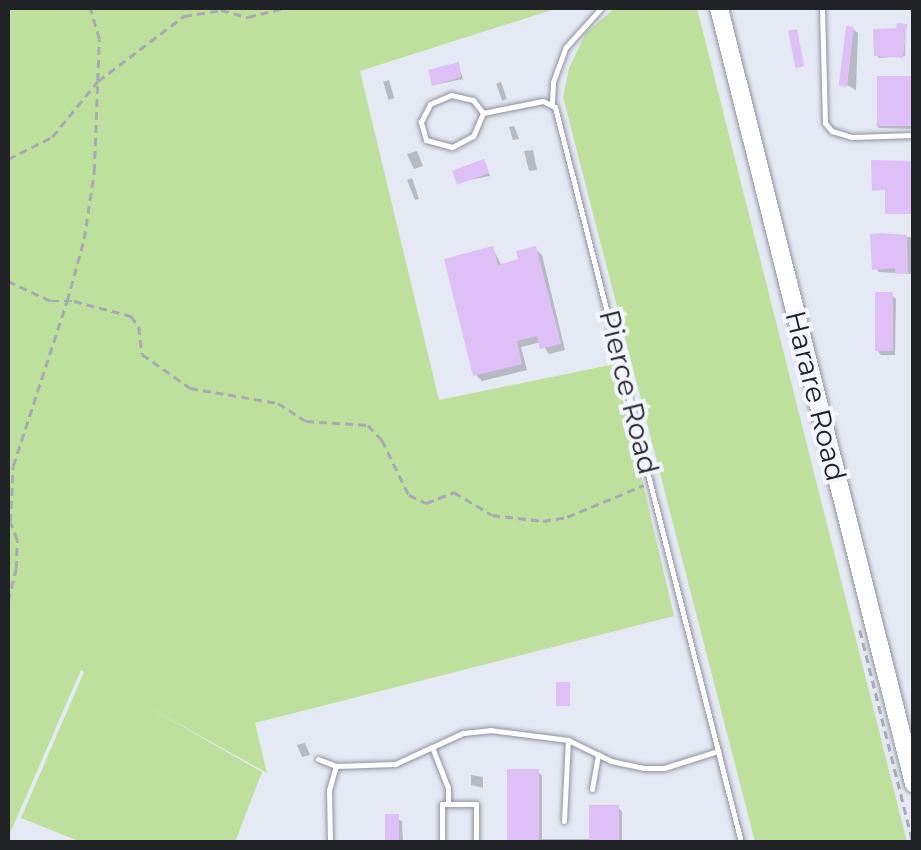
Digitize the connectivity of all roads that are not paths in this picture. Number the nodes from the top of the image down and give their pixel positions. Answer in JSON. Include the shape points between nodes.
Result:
{"nodes":[{"id":1,"x":601,"y":8,"type":"edge"},
{"id":2,"x":719,"y":8,"type":"edge"},
{"id":3,"x":822,"y":8,"type":"edge"},
{"id":4,"x":552,"y":103,"type":"junction"},
{"id":5,"x":483,"y":114,"type":"junction"},
{"id":6,"x":914,"y":135,"type":"edge"},
{"id":7,"x":568,"y":740,"type":"junction"},
{"id":8,"x":432,"y":746,"type":"junction"},
{"id":9,"x":718,"y":751,"type":"junction"},
{"id":10,"x":598,"y":755,"type":"junction"},
{"id":11,"x":318,"y":760,"type":"dead end"},
{"id":12,"x":336,"y":766,"type":"junction"},
{"id":13,"x":914,"y":784,"type":"edge"},
{"id":14,"x":592,"y":789,"type":"dead end"},
{"id":15,"x":448,"y":804,"type":"junction"},
{"id":16,"x":564,"y":821,"type":"dead end"},
{"id":17,"x":330,"y":842,"type":"edge"},
{"id":18,"x":442,"y":842,"type":"edge"},
{"id":19,"x":476,"y":842,"type":"edge"},
{"id":20,"x":740,"y":842,"type":"edge"}],
"edges":[{"from":1,"to":4,"type":"lane","via":[[566,47]]},
{"from":2,"to":13,"type":"highway","name":"Harare Road"},
{"from":3,"to":6,"type":"lane","via":[[825,123],[852,137]]},
{"from":4,"to":5,"type":"lane"},
{"from":4,"to":9,"type":"lane","name":"Pierce Road"},
{"from":5,"to":5,"type":"lane","via":[[474,100],[451,95],[430,104],[422,130],[434,144],[461,145],[478,130]]},
{"from":7,"to":8,"type":"lane","via":[[490,730]]},
{"from":7,"to":10,"type":"lane"},
{"from":7,"to":16,"type":"lane"},
{"from":8,"to":12,"type":"lane","via":[[395,764]]},
{"from":8,"to":15,"type":"lane"},
{"from":9,"to":10,"type":"lane","via":[[664,768]]},
{"from":9,"to":20,"type":"lane","name":"Pierce Road"},
{"from":10,"to":14,"type":"lane"},
{"from":11,"to":12,"type":"lane"},
{"from":12,"to":17,"type":"lane"},
{"from":15,"to":18,"type":"lane","via":[[442,804]]},
{"from":15,"to":19,"type":"lane","via":[[476,804]]}]}
